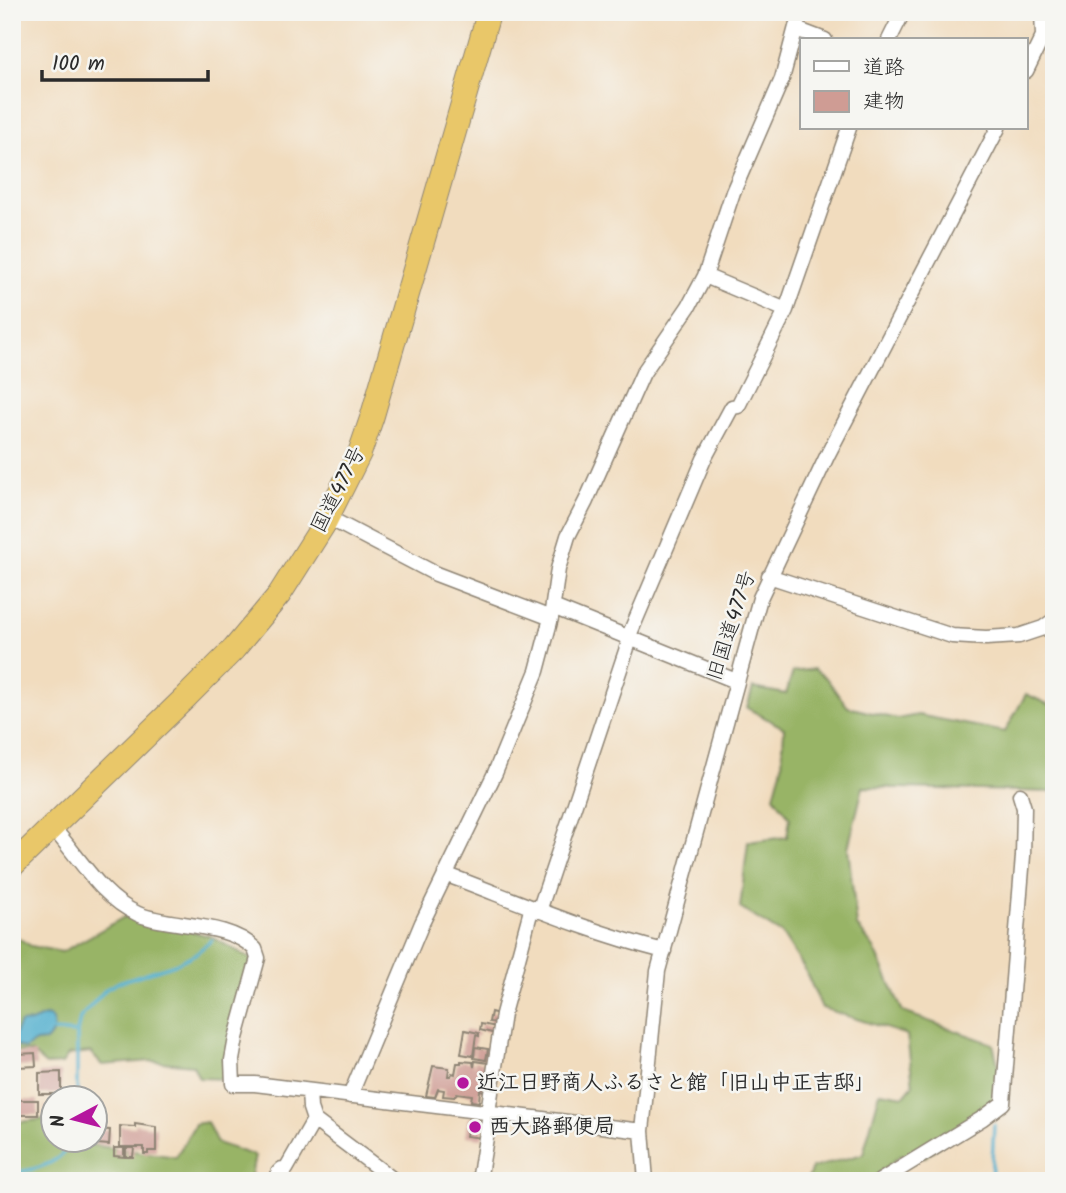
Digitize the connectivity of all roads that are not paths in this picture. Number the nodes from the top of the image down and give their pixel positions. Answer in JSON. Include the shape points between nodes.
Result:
{"nodes":[{"id":1,"x":489,"y":12,"type":"edge"},
{"id":2,"x":800,"y":12,"type":"edge"},
{"id":3,"x":904,"y":12,"type":"edge"},
{"id":4,"x":1042,"y":12,"type":"edge"},
{"id":5,"x":796,"y":29,"type":"junction"},
{"id":6,"x":820,"y":38,"type":"edge"},
{"id":7,"x":890,"y":38,"type":"edge"},
{"id":8,"x":1028,"y":67,"type":"edge"},
{"id":9,"x":848,"y":130,"type":"edge"},
{"id":10,"x":997,"y":130,"type":"edge"},
{"id":11,"x":705,"y":276,"type":"junction"},
{"id":12,"x":786,"y":310,"type":"junction"},
{"id":13,"x":327,"y":517,"type":"junction"},
{"id":14,"x":769,"y":576,"type":"junction"},
{"id":15,"x":552,"y":612,"type":"junction"},
{"id":16,"x":1054,"y":620,"type":"edge"},
{"id":17,"x":629,"y":638,"type":"junction"},
{"id":18,"x":736,"y":681,"type":"junction"},
{"id":19,"x":1020,"y":795,"type":"dead end"},
{"id":20,"x":52,"y":827,"type":"junction"},
{"id":21,"x":12,"y":866,"type":"edge"},
{"id":22,"x":444,"y":874,"type":"junction"},
{"id":23,"x":538,"y":910,"type":"junction"},
{"id":24,"x":664,"y":951,"type":"junction"},
{"id":25,"x":309,"y":1090,"type":"junction"},
{"id":26,"x":351,"y":1096,"type":"junction"},
{"id":27,"x":489,"y":1113,"type":"junction"},
{"id":28,"x":314,"y":1120,"type":"junction"},
{"id":29,"x":642,"y":1131,"type":"junction"},
{"id":30,"x":275,"y":1181,"type":"edge"},
{"id":31,"x":395,"y":1181,"type":"edge"},
{"id":32,"x":479,"y":1181,"type":"edge"},
{"id":33,"x":646,"y":1181,"type":"edge"},
{"id":34,"x":880,"y":1181,"type":"edge"}],
"edges":[{"from":1,"to":13,"type":"highway","name":"国道477号","via":[[372,417]]},
{"from":2,"to":5,"type":"street"},
{"from":3,"to":7,"type":"street"},
{"from":4,"to":8,"type":"street","via":[[1043,36]]},
{"from":5,"to":6,"type":"street"},
{"from":5,"to":11,"type":"street","via":[[782,79],[733,192]]},
{"from":9,"to":12,"type":"street"},
{"from":10,"to":14,"type":"street","name":"旧国道477号"},
{"from":11,"to":12,"type":"street"},
{"from":11,"to":15,"type":"street","via":[[643,373],[568,536]]},
{"from":12,"to":17,"type":"street","via":[[738,406],[732,407],[704,458]]},
{"from":13,"to":15,"type":"street","via":[[436,574]]},
{"from":13,"to":20,"type":"highway","name":"国道477号","via":[[279,595],[234,649]]},
{"from":14,"to":16,"type":"street","via":[[952,636],[1019,636]]},
{"from":14,"to":18,"type":"street","name":"旧国道477号"},
{"from":15,"to":17,"type":"street"},
{"from":15,"to":22,"type":"street","via":[[537,671],[495,774]]},
{"from":17,"to":18,"type":"street"},
{"from":17,"to":23,"type":"street"},
{"from":18,"to":24,"type":"street","name":"旧国道477号"},
{"from":19,"to":34,"type":"street","via":[[1023,856],[1003,1102]]},
{"from":20,"to":21,"type":"highway","name":"国道477号"},
{"from":20,"to":25,"type":"street","via":[[111,897],[137,914],[211,928],[252,945],[258,958],[236,1038],[233,1084]]},
{"from":22,"to":23,"type":"street"},
{"from":22,"to":26,"type":"street"},
{"from":23,"to":24,"type":"street"},
{"from":23,"to":27,"type":"street","via":[[531,910],[503,1014]]},
{"from":24,"to":29,"type":"street","name":"旧国道477号"},
{"from":25,"to":26,"type":"street"},
{"from":25,"to":28,"type":"street"},
{"from":26,"to":27,"type":"street"},
{"from":27,"to":29,"type":"street"},
{"from":27,"to":32,"type":"street"},
{"from":28,"to":30,"type":"street"},
{"from":28,"to":31,"type":"street"},
{"from":29,"to":33,"type":"street","name":"旧国道477号"}]}
